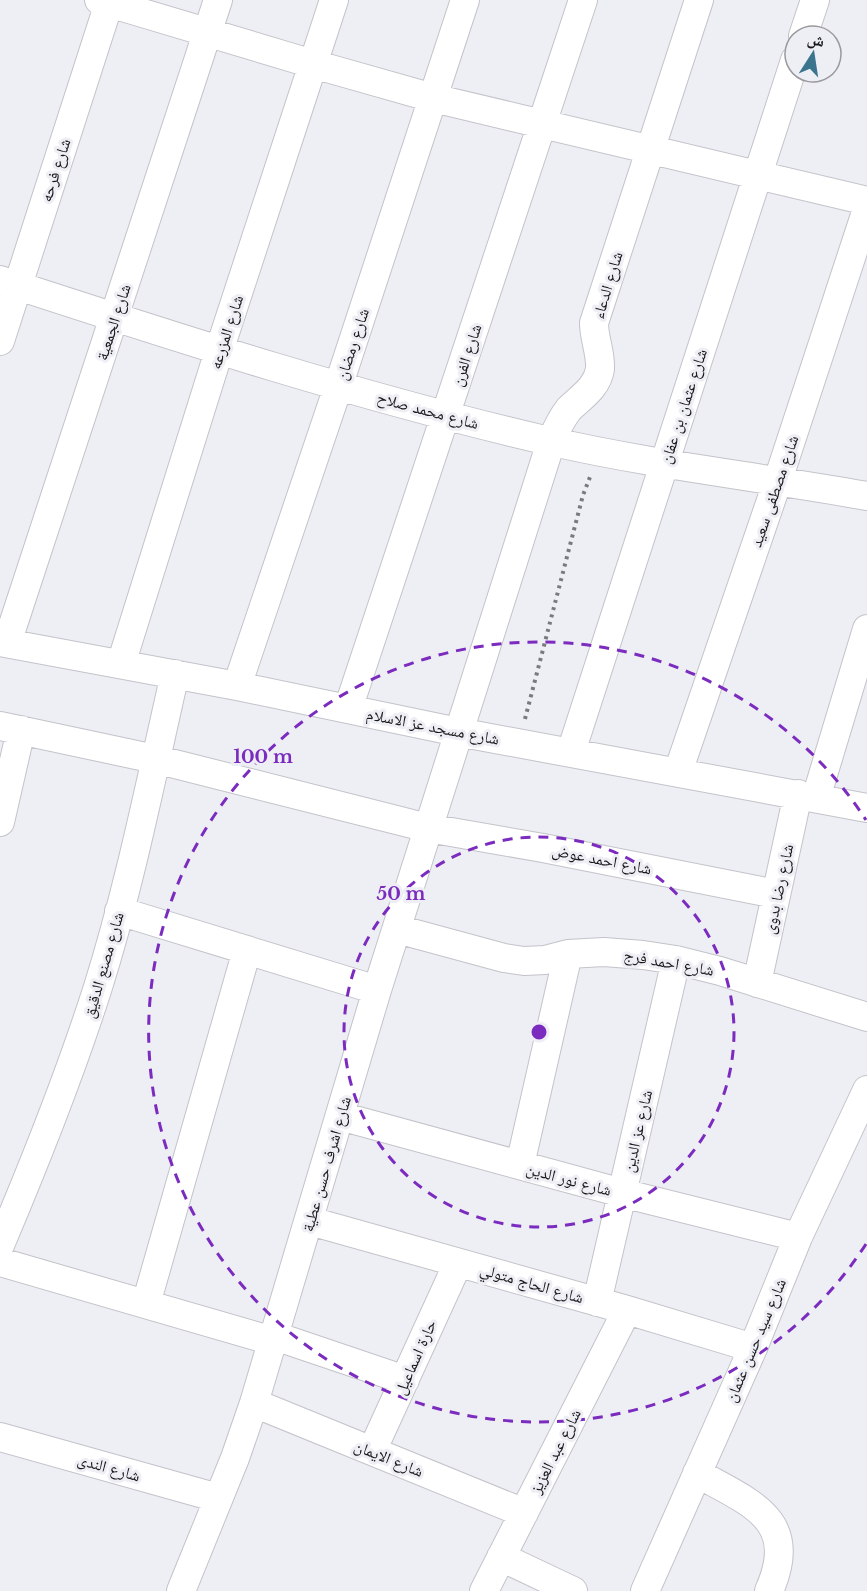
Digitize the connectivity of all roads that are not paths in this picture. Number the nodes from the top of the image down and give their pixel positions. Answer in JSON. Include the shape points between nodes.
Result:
{"nodes":[{"id":1,"x":218,"y":0,"type":"edge"},
{"id":2,"x":334,"y":0,"type":"edge"},
{"id":3,"x":465,"y":0,"type":"edge"},
{"id":4,"x":583,"y":0,"type":"edge"},
{"id":5,"x":699,"y":0,"type":"edge"},
{"id":6,"x":815,"y":0,"type":"edge"},
{"id":7,"x":106,"y":1,"type":"edge"},
{"id":8,"x":807,"y":24,"type":"edge"},
{"id":9,"x":208,"y":33,"type":"junction"},
{"id":10,"x":313,"y":64,"type":"junction"},
{"id":11,"x":787,"y":84,"type":"edge"},
{"id":12,"x":433,"y":98,"type":"junction"},
{"id":13,"x":543,"y":123,"type":"junction"},
{"id":14,"x":650,"y":148,"type":"junction"},
{"id":15,"x":758,"y":174,"type":"junction"},
{"id":16,"x":867,"y":201,"type":"edge"},
{"id":17,"x":867,"y":209,"type":"edge"},
{"id":18,"x":9,"y":283,"type":"edge"},
{"id":19,"x":114,"y":317,"type":"junction"},
{"id":20,"x":0,"y":341,"type":"edge"},
{"id":21,"x":219,"y":351,"type":"junction"},
{"id":22,"x":338,"y":387,"type":"junction"},
{"id":23,"x":445,"y":415,"type":"junction"},
{"id":24,"x":551,"y":442,"type":"junction"},
{"id":25,"x":664,"y":463,"type":"junction"},
{"id":26,"x":778,"y":480,"type":"junction"},
{"id":27,"x":867,"y":496,"type":"edge"},
{"id":28,"x":867,"y":629,"type":"edge"},
{"id":29,"x":4,"y":643,"type":"edge"},
{"id":30,"x":121,"y":664,"type":"junction"},
{"id":31,"x":175,"y":674,"type":"junction"},
{"id":32,"x":237,"y":686,"type":"junction"},
{"id":33,"x":348,"y":709,"type":"junction"},
{"id":34,"x":10,"y":728,"type":"edge"},
{"id":35,"x":458,"y":732,"type":"junction"},
{"id":36,"x":571,"y":752,"type":"junction"},
{"id":37,"x":155,"y":759,"type":"junction"},
{"id":38,"x":678,"y":772,"type":"junction"},
{"id":39,"x":807,"y":796,"type":"junction"},
{"id":40,"x":867,"y":808,"type":"edge"},
{"id":41,"x":0,"y":822,"type":"edge"},
{"id":42,"x":428,"y":828,"type":"junction"},
{"id":43,"x":776,"y":894,"type":"junction"},
{"id":44,"x":120,"y":911,"type":"junction"},
{"id":45,"x":397,"y":929,"type":"junction"},
{"id":46,"x":247,"y":950,"type":"junction"},
{"id":47,"x":568,"y":954,"type":"junction"},
{"id":48,"x":676,"y":960,"type":"junction"},
{"id":49,"x":757,"y":983,"type":"junction"},
{"id":50,"x":377,"y":990,"type":"junction"},
{"id":51,"x":866,"y":1011,"type":"edge"},
{"id":52,"x":867,"y":1090,"type":"edge"},
{"id":53,"x":340,"y":1116,"type":"junction"},
{"id":54,"x":520,"y":1166,"type":"junction"},
{"id":55,"x":622,"y":1193,"type":"junction"},
{"id":56,"x":310,"y":1221,"type":"junction"},
{"id":57,"x":798,"y":1236,"type":"junction"},
{"id":58,"x":0,"y":1245,"type":"edge"},
{"id":59,"x":0,"y":1262,"type":"edge"},
{"id":60,"x":458,"y":1263,"type":"junction"},
{"id":61,"x":597,"y":1302,"type":"junction"},
{"id":62,"x":146,"y":1304,"type":"junction"},
{"id":63,"x":627,"y":1310,"type":"junction"},
{"id":64,"x":274,"y":1338,"type":"junction"},
{"id":65,"x":753,"y":1348,"type":"junction"},
{"id":66,"x":405,"y":1380,"type":"junction"},
{"id":67,"x":254,"y":1403,"type":"junction"},
{"id":68,"x":0,"y":1437,"type":"edge"},
{"id":69,"x":372,"y":1451,"type":"junction"},
{"id":70,"x":697,"y":1473,"type":"junction"},
{"id":71,"x":218,"y":1498,"type":"junction"},
{"id":72,"x":524,"y":1513,"type":"junction"},
{"id":73,"x":501,"y":1557,"type":"junction"},
{"id":74,"x":181,"y":1591,"type":"edge"},
{"id":75,"x":484,"y":1591,"type":"edge"},
{"id":76,"x":573,"y":1591,"type":"edge"},
{"id":77,"x":645,"y":1591,"type":"edge"},
{"id":78,"x":769,"y":1591,"type":"edge"}],
"edges":[{"from":1,"to":9,"type":"street","name":"شارع الجمعية"},
{"from":2,"to":10,"type":"street","name":"شارع المزرعه"},
{"from":3,"to":12,"type":"street","name":"شارع رمضان"},
{"from":4,"to":13,"type":"street","name":"شارع الفرن"},
{"from":5,"to":14,"type":"street","name":"شارع الدعاء"},
{"from":6,"to":8,"type":"street"},
{"from":7,"to":9,"type":"street"},
{"from":7,"to":18,"type":"street","name":"شارع فرحه"},
{"from":9,"to":10,"type":"street"},
{"from":9,"to":19,"type":"street","name":"شارع الجمعية"},
{"from":10,"to":12,"type":"street"},
{"from":10,"to":21,"type":"street","name":"شارع المزرعه"},
{"from":11,"to":15,"type":"street","name":"شارع عثمان بن عفان"},
{"from":12,"to":13,"type":"street"},
{"from":12,"to":22,"type":"street","name":"شارع رمضان"},
{"from":13,"to":14,"type":"street"},
{"from":13,"to":23,"type":"street","name":"شارع الفرن"},
{"from":14,"to":15,"type":"street"},
{"from":14,"to":24,"type":"street","name":"شارع الدعاء","via":[[594,323],[599,373],[593,386],[569,409]]},
{"from":15,"to":16,"type":"street"},
{"from":15,"to":25,"type":"street","name":"شارع عثمان بن عفان"},
{"from":17,"to":26,"type":"street","name":"شارع مصطفى سعيد"},
{"from":18,"to":19,"type":"street","name":"شارع محمد صلاح"},
{"from":18,"to":20,"type":"street","name":"شارع فرحه"},
{"from":19,"to":21,"type":"street","name":"شارع محمد صلاح"},
{"from":19,"to":29,"type":"street","name":"شارع الجمعية"},
{"from":21,"to":22,"type":"street","name":"شارع محمد صلاح"},
{"from":21,"to":30,"type":"street","name":"شارع المزرعه"},
{"from":22,"to":23,"type":"street","name":"شارع محمد صلاح"},
{"from":22,"to":32,"type":"street","name":"شارع رمضان"},
{"from":23,"to":24,"type":"street","name":"شارع محمد صلاح"},
{"from":23,"to":33,"type":"street","name":"شارع الفرن"},
{"from":24,"to":25,"type":"street","name":"شارع محمد صلاح"},
{"from":24,"to":35,"type":"street","name":"شارع الدعاء"},
{"from":25,"to":26,"type":"street","name":"شارع محمد صلاح"},
{"from":25,"to":36,"type":"street","name":"شارع عثمان بن عفان"},
{"from":26,"to":27,"type":"street","name":"شارع محمد صلاح"},
{"from":26,"to":38,"type":"street","name":"شارع مصطفى سعيد"},
{"from":28,"to":39,"type":"street","name":"شارع رضا بدوى"},
{"from":29,"to":30,"type":"street","name":"شارع مسجد عز الاسلام"},
{"from":30,"to":31,"type":"street","name":"شارع مسجد عز الاسلام"},
{"from":31,"to":32,"type":"street","name":"شارع مسجد عز الاسلام"},
{"from":31,"to":37,"type":"street","name":"شارع مصنع الدقيق"},
{"from":32,"to":33,"type":"street","name":"شارع مسجد عز الاسلام"},
{"from":33,"to":35,"type":"street","name":"شارع مسجد عز الاسلام"},
{"from":34,"to":37,"type":"street","name":"شارع احمد عوض"},
{"from":34,"to":41,"type":"street"},
{"from":35,"to":36,"type":"street","name":"شارع مسجد عز الاسلام"},
{"from":35,"to":42,"type":"street","name":"شارع اشرف حسن عطية"},
{"from":36,"to":38,"type":"street","name":"شارع مسجد عز الاسلام"},
{"from":37,"to":42,"type":"street","name":"شارع احمد عوض"},
{"from":37,"to":44,"type":"street","name":"شارع مصنع الدقيق"},
{"from":38,"to":39,"type":"street","name":"شارع مسجد عز الاسلام"},
{"from":39,"to":40,"type":"street","name":"شارع مسجد عز الاسلام"},
{"from":39,"to":43,"type":"street","name":"شارع رضا بدوى"},
{"from":42,"to":43,"type":"street","name":"شارع احمد عوض"},
{"from":42,"to":45,"type":"street","name":"شارع اشرف حسن عطية"},
{"from":43,"to":49,"type":"street","name":"شارع رضا بدوى"},
{"from":44,"to":46,"type":"street"},
{"from":44,"to":58,"type":"street","name":"شارع مصنع الدقيق","via":[[75,1057]]},
{"from":45,"to":47,"type":"street","name":"شارع احمد فرج","via":[[524,961]]},
{"from":45,"to":50,"type":"street","name":"شارع اشرف حسن عطية"},
{"from":46,"to":50,"type":"street"},
{"from":46,"to":62,"type":"street"},
{"from":47,"to":48,"type":"street","name":"شارع احمد فرج","via":[[604,952]]},
{"from":47,"to":54,"type":"street"},
{"from":48,"to":49,"type":"street","name":"شارع احمد فرج"},
{"from":48,"to":55,"type":"street","name":"شارع عز الدين"},
{"from":49,"to":51,"type":"street","name":"شارع احمد فرج"},
{"from":50,"to":53,"type":"street","name":"شارع اشرف حسن عطية"},
{"from":52,"to":57,"type":"street","name":"شارع سيد حسن عثمان"},
{"from":53,"to":54,"type":"street","name":"شارع نور الدين"},
{"from":53,"to":56,"type":"street","name":"شارع اشرف حسن عطية"},
{"from":54,"to":55,"type":"street","name":"شارع نور الدين"},
{"from":55,"to":57,"type":"street","name":"شارع نور الدين"},
{"from":55,"to":61,"type":"street","name":"شارع عز الدين"},
{"from":56,"to":60,"type":"street","name":"شارع الحاج متولي"},
{"from":56,"to":64,"type":"street","name":"شارع اشرف حسن عطية"},
{"from":57,"to":65,"type":"street","name":"شارع سيد حسن عثمان"},
{"from":59,"to":62,"type":"street"},
{"from":60,"to":61,"type":"street","name":"شارع الحاج متولي"},
{"from":60,"to":66,"type":"street","name":"حارة اسماعيل"},
{"from":61,"to":63,"type":"street","name":"شارع الحاج متولي"},
{"from":62,"to":64,"type":"street"},
{"from":63,"to":65,"type":"street","name":"شارع الحاج متولي"},
{"from":63,"to":72,"type":"street","name":"شارع عبد العزيز"},
{"from":64,"to":66,"type":"street"},
{"from":64,"to":67,"type":"street","name":"شارع اشرف حسن عطية"},
{"from":65,"to":70,"type":"street","name":"شارع سيد حسن عثمان"},
{"from":66,"to":69,"type":"street","name":"حارة اسماعيل"},
{"from":67,"to":69,"type":"street","name":"شارع الايمان"},
{"from":67,"to":71,"type":"street","name":"شارع اشرف حسن عطية"},
{"from":68,"to":71,"type":"street","name":"شارع الندى"},
{"from":69,"to":72,"type":"street","name":"شارع الايمان"},
{"from":70,"to":77,"type":"street","name":"شارع سيد حسن عثمان"},
{"from":70,"to":78,"type":"street","via":[[759,1509],[771,1522],[780,1556]]},
{"from":71,"to":74,"type":"street","name":"شارع اشرف حسن عطية"},
{"from":72,"to":73,"type":"street","name":"شارع عبد العزيز"},
{"from":73,"to":75,"type":"street","name":"شارع عبد العزيز"},
{"from":73,"to":76,"type":"street"}]}
